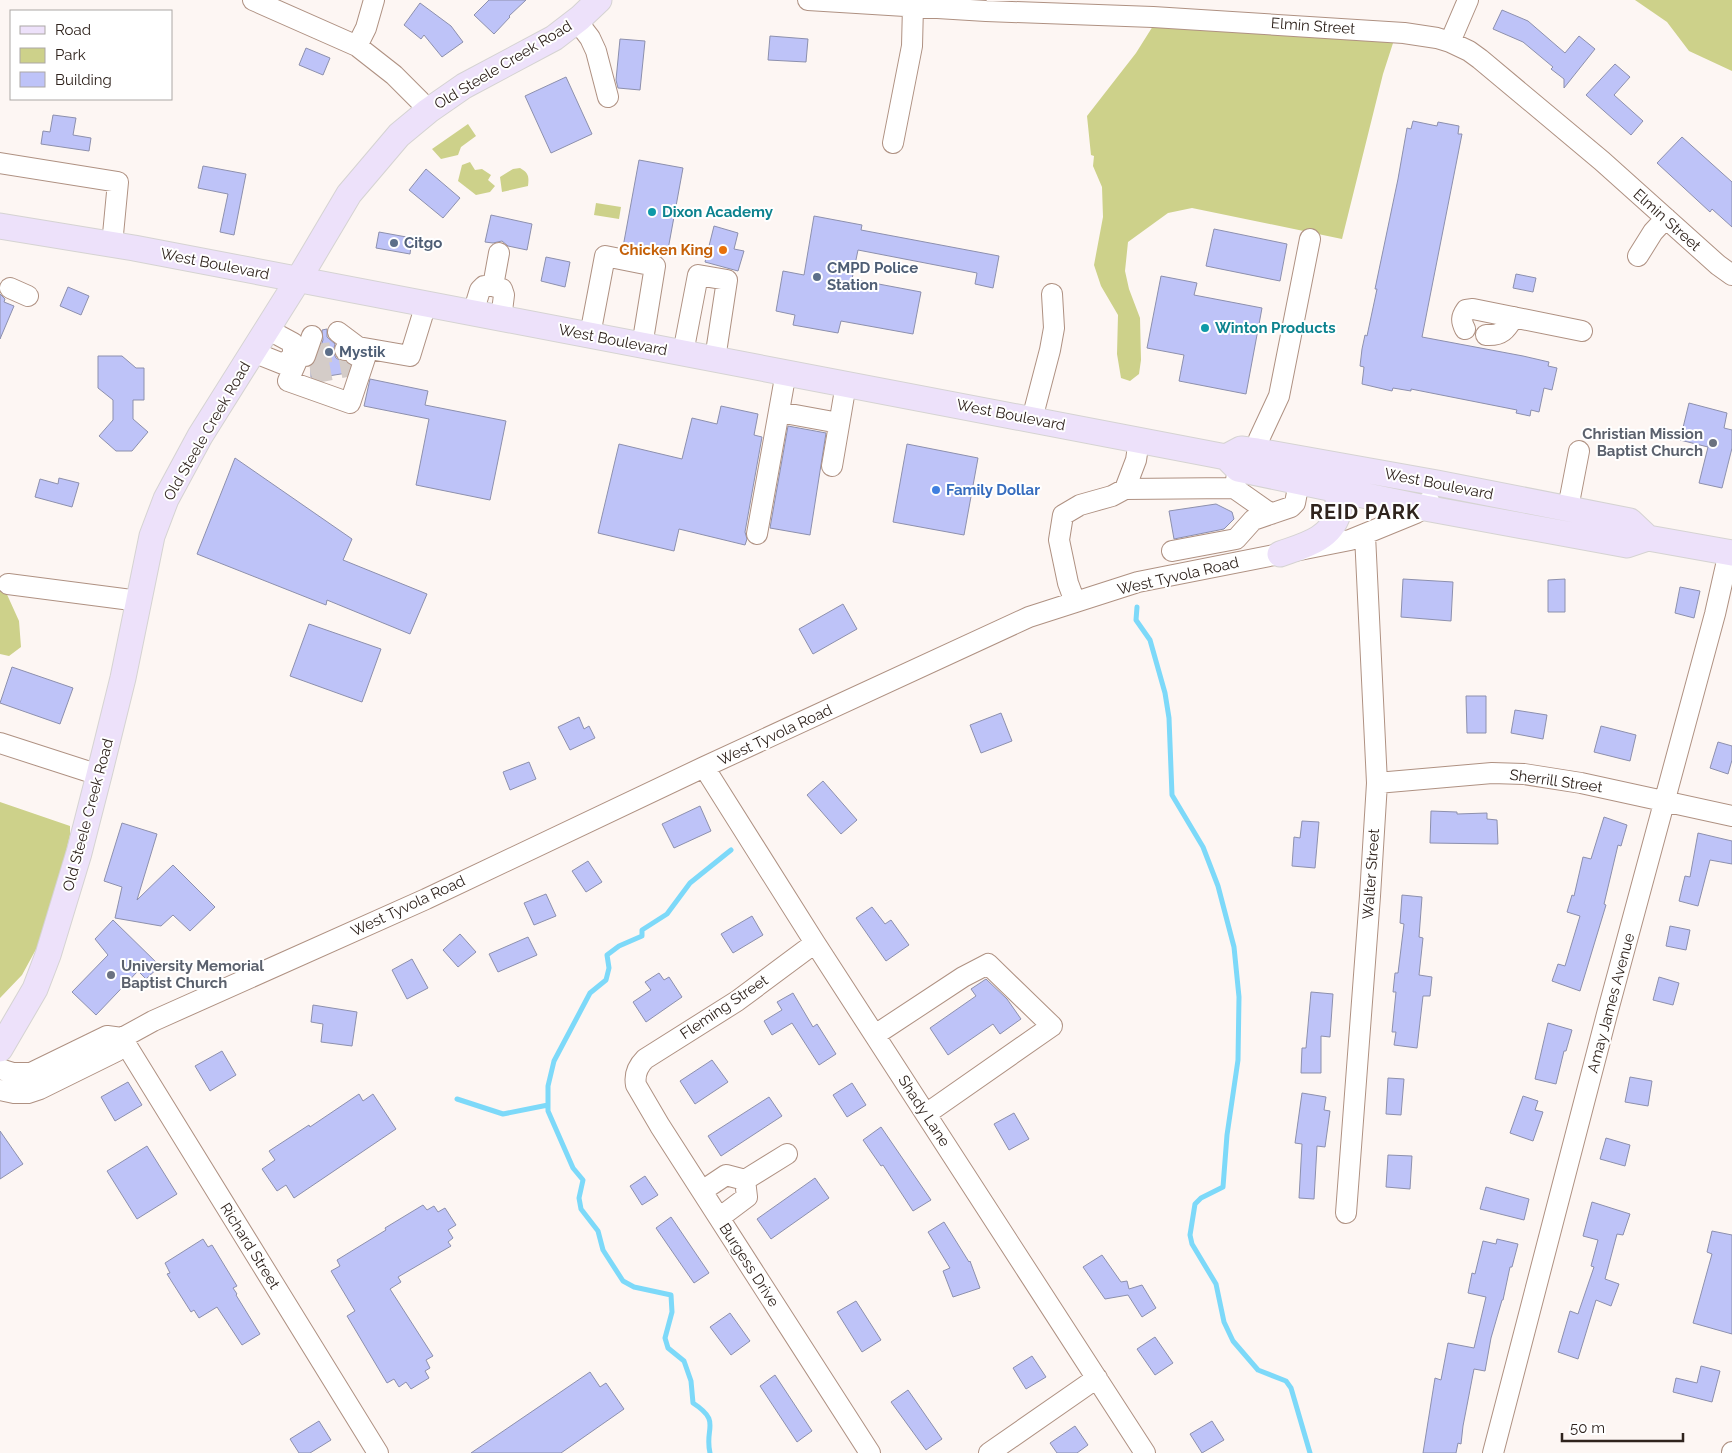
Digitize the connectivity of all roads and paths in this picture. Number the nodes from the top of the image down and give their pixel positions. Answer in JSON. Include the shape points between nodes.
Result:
{"nodes":[{"id":1,"x":253,"y":0,"type":"edge"},
{"id":2,"x":374,"y":0,"type":"edge"},
{"id":3,"x":599,"y":0,"type":"edge"},
{"id":4,"x":808,"y":0,"type":"edge"},
{"id":5,"x":1468,"y":0,"type":"edge"},
{"id":6,"x":913,"y":6,"type":"junction"},
{"id":7,"x":577,"y":21,"type":"junction"},
{"id":8,"x":1450,"y":42,"type":"junction"},
{"id":9,"x":357,"y":46,"type":"junction"},
{"id":10,"x":608,"y":97,"type":"dead end"},
{"id":11,"x":428,"y":111,"type":"junction"},
{"id":12,"x":894,"y":142,"type":"dead end"},
{"id":13,"x":0,"y":163,"type":"edge"},
{"id":14,"x":1666,"y":218,"type":"junction"},
{"id":15,"x":0,"y":226,"type":"edge"},
{"id":16,"x":1310,"y":239,"type":"dead end"},
{"id":17,"x":112,"y":245,"type":"junction"},
{"id":18,"x":498,"y":253,"type":"dead end"},
{"id":19,"x":1638,"y":256,"type":"dead end"},
{"id":20,"x":1732,"y":275,"type":"edge"},
{"id":21,"x":298,"y":280,"type":"junction"},
{"id":22,"x":493,"y":286,"type":"junction"},
{"id":23,"x":10,"y":288,"type":"dead end"},
{"id":24,"x":1052,"y":294,"type":"dead end"},
{"id":25,"x":28,"y":296,"type":"dead end"},
{"id":26,"x":426,"y":304,"type":"junction"},
{"id":27,"x":473,"y":313,"type":"junction"},
{"id":28,"x":1514,"y":318,"type":"junction"},
{"id":29,"x":501,"y":319,"type":"junction"},
{"id":30,"x":1465,"y":328,"type":"dead end"},
{"id":31,"x":267,"y":329,"type":"junction"},
{"id":32,"x":1582,"y":331,"type":"dead end"},
{"id":33,"x":590,"y":335,"type":"junction"},
{"id":34,"x":1486,"y":335,"type":"dead end"},
{"id":35,"x":642,"y":346,"type":"junction"},
{"id":36,"x":253,"y":352,"type":"junction"},
{"id":37,"x":683,"y":353,"type":"junction"},
{"id":38,"x":305,"y":356,"type":"junction"},
{"id":39,"x":715,"y":359,"type":"junction"},
{"id":40,"x":786,"y":372,"type":"junction"},
{"id":41,"x":846,"y":384,"type":"junction"},
{"id":42,"x":779,"y":412,"type":"junction"},
{"id":43,"x":1032,"y":419,"type":"junction"},
{"id":44,"x":839,"y":423,"type":"junction"},
{"id":45,"x":1139,"y":440,"type":"junction"},
{"id":46,"x":1257,"y":451,"type":"junction"},
{"id":47,"x":1579,"y":451,"type":"dead end"},
{"id":48,"x":832,"y":466,"type":"dead end"},
{"id":49,"x":1233,"y":471,"type":"junction"},
{"id":50,"x":1299,"y":482,"type":"junction"},
{"id":51,"x":1437,"y":483,"type":"junction"},
{"id":52,"x":1126,"y":489,"type":"junction"},
{"id":53,"x":1337,"y":490,"type":"junction"},
{"id":54,"x":1425,"y":508,"type":"junction"},
{"id":55,"x":1568,"y":508,"type":"junction"},
{"id":56,"x":1271,"y":514,"type":"junction"},
{"id":57,"x":757,"y":534,"type":"dead end"},
{"id":58,"x":1365,"y":535,"type":"junction"},
{"id":59,"x":1648,"y":538,"type":"junction"},
{"id":60,"x":1172,"y":551,"type":"dead end"},
{"id":61,"x":1730,"y":552,"type":"edge"},
{"id":62,"x":1280,"y":554,"type":"junction"},
{"id":63,"x":8,"y":584,"type":"dead end"},
{"id":64,"x":139,"y":601,"type":"junction"},
{"id":65,"x":1076,"y":602,"type":"junction"},
{"id":66,"x":0,"y":743,"type":"edge"},
{"id":67,"x":704,"y":767,"type":"junction"},
{"id":68,"x":99,"y":775,"type":"junction"},
{"id":69,"x":1377,"y":783,"type":"junction"},
{"id":70,"x":1665,"y":801,"type":"junction"},
{"id":71,"x":1732,"y":816,"type":"edge"},
{"id":72,"x":815,"y":943,"type":"junction"},
{"id":73,"x":875,"y":1035,"type":"junction"},
{"id":74,"x":122,"y":1038,"type":"junction"},
{"id":75,"x":0,"y":1049,"type":"edge"},
{"id":76,"x":0,"y":1069,"type":"edge"},
{"id":77,"x":636,"y":1073,"type":"joint"},
{"id":78,"x":0,"y":1090,"type":"edge"},
{"id":79,"x":926,"y":1114,"type":"junction"},
{"id":80,"x":787,"y":1154,"type":"dead end"},
{"id":81,"x":745,"y":1180,"type":"junction"},
{"id":82,"x":702,"y":1191,"type":"junction"},
{"id":83,"x":1346,"y":1213,"type":"dead end"},
{"id":84,"x":719,"y":1218,"type":"junction"},
{"id":85,"x":1097,"y":1378,"type":"junction"},
{"id":86,"x":378,"y":1453,"type":"edge"},
{"id":87,"x":870,"y":1453,"type":"edge"},
{"id":88,"x":989,"y":1453,"type":"edge"},
{"id":89,"x":1145,"y":1453,"type":"edge"},
{"id":90,"x":1493,"y":1453,"type":"edge"}],
"edges":[{"from":1,"to":9,"type":"street"},
{"from":2,"to":9,"type":"street"},
{"from":3,"to":7,"type":"main road","name":"Old Steele Creek Road"},
{"from":4,"to":6,"type":"street","name":"Elmin Street"},
{"from":5,"to":8,"type":"street"},
{"from":6,"to":8,"type":"street","name":"Elmin Street","via":[[1342,28],[1404,33]]},
{"from":6,"to":12,"type":"street","via":[[912,46]]},
{"from":7,"to":10,"type":"street","via":[[596,51]]},
{"from":7,"to":11,"type":"main road","name":"Old Steele Creek Road","via":[[554,38],[464,86]]},
{"from":8,"to":14,"type":"street","name":"Elmin Street","via":[[1480,59]]},
{"from":9,"to":11,"type":"street","via":[[394,75]]},
{"from":11,"to":21,"type":"main road","name":"Old Steele Creek Road","via":[[399,135],[355,185]]},
{"from":13,"to":17,"type":"street","via":[[118,182]]},
{"from":14,"to":19,"type":"street"},
{"from":14,"to":20,"type":"street","name":"Elmin Street"},
{"from":15,"to":17,"type":"main road","name":"West Boulevard"},
{"from":16,"to":46,"type":"street","via":[[1279,396],[1259,439]]},
{"from":17,"to":21,"type":"main road","name":"West Boulevard"},
{"from":18,"to":22,"type":"street"},
{"from":21,"to":26,"type":"main road","name":"West Boulevard"},
{"from":21,"to":31,"type":"main road","name":"Old Steele Creek Road"},
{"from":22,"to":27,"type":"street","via":[[484,286],[480,290]]},
{"from":22,"to":29,"type":"street","via":[[502,289],[504,295]]},
{"from":23,"to":25,"type":"street"},
{"from":24,"to":43,"type":"street","via":[[1053,336]]},
{"from":26,"to":27,"type":"main road","name":"West Boulevard"},
{"from":26,"to":38,"type":"street","via":[[410,356],[352,349],[350,403],[288,381]]},
{"from":27,"to":29,"type":"main road","name":"West Boulevard"},
{"from":28,"to":30,"type":"street","via":[[1466,310],[1462,316]]},
{"from":28,"to":32,"type":"street"},
{"from":28,"to":34,"type":"street","via":[[1506,330]]},
{"from":29,"to":33,"type":"main road","name":"West Boulevard"},
{"from":31,"to":36,"type":"main road","name":"Old Steele Creek Road"},
{"from":31,"to":38,"type":"street","via":[[293,343]]},
{"from":33,"to":35,"type":"main road","name":"West Boulevard"},
{"from":33,"to":35,"type":"street","via":[[605,256],[655,266]]},
{"from":35,"to":37,"type":"main road","name":"West Boulevard"},
{"from":36,"to":38,"type":"street","via":[[283,364]]},
{"from":36,"to":64,"type":"main road","name":"Old Steele Creek Road","via":[[200,436],[166,499],[148,552]]},
{"from":37,"to":39,"type":"main road","name":"West Boulevard"},
{"from":37,"to":39,"type":"street","via":[[698,275],[727,280]]},
{"from":39,"to":40,"type":"main road","name":"West Boulevard"},
{"from":40,"to":41,"type":"main road","name":"West Boulevard"},
{"from":40,"to":42,"type":"street"},
{"from":41,"to":43,"type":"main road","name":"West Boulevard"},
{"from":41,"to":44,"type":"street"},
{"from":42,"to":44,"type":"street"},
{"from":42,"to":57,"type":"street"},
{"from":43,"to":45,"type":"main road","name":"West Boulevard"},
{"from":44,"to":48,"type":"street"},
{"from":45,"to":49,"type":"main road","name":"West Boulevard"},
{"from":45,"to":52,"type":"street"},
{"from":46,"to":49,"type":"main road","name":"West Boulevard","via":[[1241,449]]},
{"from":46,"to":51,"type":"main road","name":"West Boulevard"},
{"from":47,"to":55,"type":"street"},
{"from":49,"to":50,"type":"main road","name":"West Boulevard"},
{"from":49,"to":52,"type":"street"},
{"from":49,"to":56,"type":"street"},
{"from":50,"to":53,"type":"main road","name":"West Boulevard"},
{"from":50,"to":56,"type":"street","via":[[1291,507]]},
{"from":51,"to":54,"type":"street"},
{"from":51,"to":55,"type":"main road","name":"West Boulevard"},
{"from":52,"to":65,"type":"street","via":[[1080,505],[1063,515],[1059,540],[1068,583]]},
{"from":53,"to":54,"type":"main road","name":"West Boulevard"},
{"from":53,"to":62,"type":"main road","via":[[1338,514],[1326,534]]},
{"from":54,"to":58,"type":"street","name":"West Tyvola Road"},
{"from":54,"to":59,"type":"main road","name":"West Boulevard","via":[[1627,545]]},
{"from":55,"to":59,"type":"main road","name":"West Boulevard","via":[[1630,521]]},
{"from":56,"to":60,"type":"street","via":[[1253,520],[1236,539]]},
{"from":58,"to":62,"type":"street","name":"West Tyvola Road"},
{"from":58,"to":69,"type":"street","name":"Walter Street"},
{"from":59,"to":61,"type":"main road","name":"West Boulevard"},
{"from":61,"to":70,"type":"street","name":"Amay James Avenue"},
{"from":62,"to":65,"type":"street","name":"West Tyvola Road","via":[[1138,582]]},
{"from":63,"to":64,"type":"street"},
{"from":64,"to":68,"type":"main road","name":"Old Steele Creek Road"},
{"from":65,"to":67,"type":"street","name":"West Tyvola Road","via":[[1028,617]]},
{"from":66,"to":68,"type":"street"},
{"from":67,"to":72,"type":"street","name":"Shady Lane"},
{"from":67,"to":74,"type":"street","name":"West Tyvola Road"},
{"from":68,"to":75,"type":"main road","name":"Old Steele Creek Road","via":[[80,853],[48,955],[35,989]]},
{"from":69,"to":70,"type":"street","name":"Sherrill Street","via":[[1492,773],[1524,774]]},
{"from":69,"to":83,"type":"street","name":"Walter Street"},
{"from":70,"to":71,"type":"street","name":"Sherrill Street"},
{"from":70,"to":90,"type":"street","name":"Amay James Avenue"},
{"from":72,"to":73,"type":"street","name":"Shady Lane"},
{"from":72,"to":77,"type":"street","name":"Fleming Street","via":[[737,1001],[646,1059]]},
{"from":73,"to":79,"type":"street","name":"Shady Lane"},
{"from":73,"to":79,"type":"street","via":[[988,964],[1052,1026]]},
{"from":74,"to":76,"type":"street","name":"West Tyvola Road","via":[[107,1036],[31,1073]]},
{"from":74,"to":78,"type":"street","name":"West Tyvola Road","via":[[117,1051],[40,1089],[21,1093]]},
{"from":74,"to":86,"type":"street","name":"Richard Street"},
{"from":77,"to":82,"type":"street","name":"Burgess Drive","via":[[636,1085]]},
{"from":79,"to":85,"type":"street","name":"Shady Lane"},
{"from":80,"to":81,"type":"street"},
{"from":81,"to":82,"type":"street","via":[[726,1175]]},
{"from":81,"to":84,"type":"street","via":[[747,1197]]},
{"from":82,"to":84,"type":"street","name":"Burgess Drive"},
{"from":84,"to":87,"type":"street","name":"Burgess Drive"},
{"from":85,"to":88,"type":"street"},
{"from":85,"to":89,"type":"street","name":"Shady Lane"}]}
